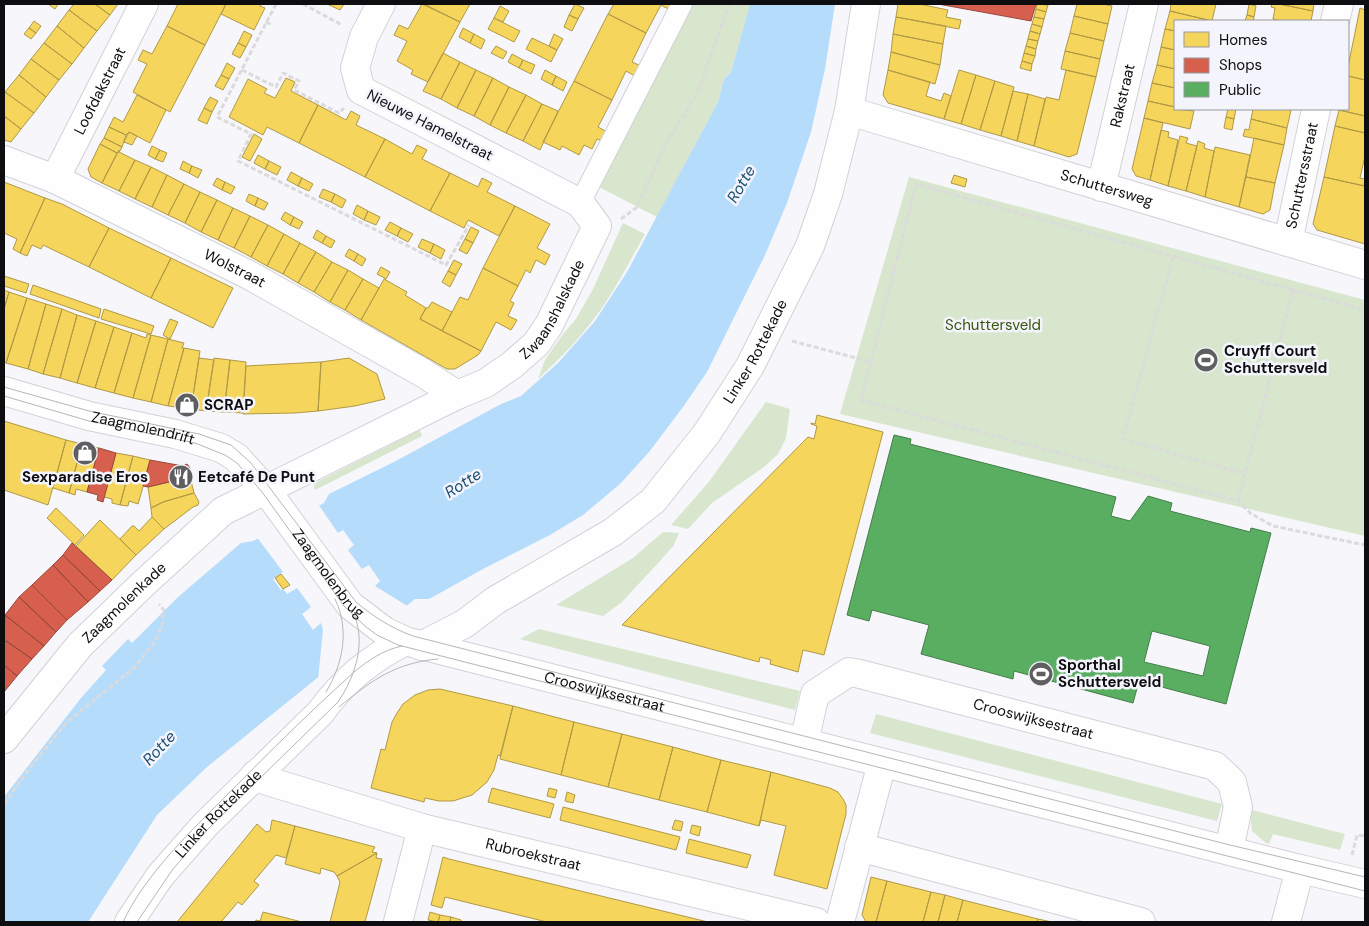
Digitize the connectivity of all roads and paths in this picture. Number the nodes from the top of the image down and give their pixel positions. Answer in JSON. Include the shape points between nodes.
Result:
{"nodes":[{"id":1,"x":144,"y":4,"type":"edge"},
{"id":2,"x":276,"y":4,"type":"edge"},
{"id":3,"x":303,"y":4,"type":"edge"},
{"id":4,"x":382,"y":4,"type":"edge"},
{"id":5,"x":682,"y":4,"type":"edge"},
{"id":6,"x":866,"y":4,"type":"edge"},
{"id":7,"x":1144,"y":4,"type":"edge"},
{"id":8,"x":1339,"y":4,"type":"edge"},
{"id":9,"x":1335,"y":20,"type":"edge"},
{"id":10,"x":266,"y":22,"type":"junction"},
{"id":11,"x":272,"y":25,"type":"dead end"},
{"id":12,"x":364,"y":36,"type":"junction"},
{"id":13,"x":242,"y":70,"type":"junction"},
{"id":14,"x":361,"y":90,"type":"junction"},
{"id":15,"x":1316,"y":110,"type":"edge"},
{"id":16,"x":849,"y":111,"type":"junction"},
{"id":17,"x":4,"y":160,"type":"edge"},
{"id":18,"x":54,"y":179,"type":"junction"},
{"id":19,"x":1100,"y":187,"type":"junction"},
{"id":20,"x":580,"y":203,"type":"junction"},
{"id":21,"x":469,"y":225,"type":"dead end"},
{"id":22,"x":1288,"y":242,"type":"junction"},
{"id":23,"x":1173,"y":257,"type":"junction"},
{"id":24,"x":1365,"y":265,"type":"edge"},
{"id":25,"x":1293,"y":290,"type":"junction"},
{"id":26,"x":1365,"y":310,"type":"edge"},
{"id":27,"x":765,"y":333,"type":"junction"},
{"id":28,"x":871,"y":362,"type":"junction"},
{"id":29,"x":4,"y":391,"type":"edge"},
{"id":30,"x":458,"y":395,"type":"junction"},
{"id":31,"x":1130,"y":416,"type":"junction"},
{"id":32,"x":1135,"y":417,"type":"dead end"},
{"id":33,"x":1245,"y":474,"type":"junction"},
{"id":34,"x":266,"y":490,"type":"junction"},
{"id":35,"x":1238,"y":501,"type":"junction"},
{"id":36,"x":1365,"y":544,"type":"edge"},
{"id":37,"x":164,"y":609,"type":"dead end"},
{"id":38,"x":403,"y":639,"type":"junction"},
{"id":39,"x":4,"y":739,"type":"edge"},
{"id":40,"x":804,"y":742,"type":"junction"},
{"id":41,"x":882,"y":763,"type":"junction"},
{"id":42,"x":255,"y":775,"type":"junction"},
{"id":43,"x":4,"y":804,"type":"edge"},
{"id":44,"x":422,"y":828,"type":"junction"},
{"id":45,"x":860,"y":847,"type":"junction"},
{"id":46,"x":1229,"y":850,"type":"junction"},
{"id":47,"x":1300,"y":869,"type":"junction"},
{"id":48,"x":1365,"y":884,"type":"edge"},
{"id":49,"x":129,"y":922,"type":"edge"},
{"id":50,"x":398,"y":922,"type":"edge"},
{"id":51,"x":816,"y":922,"type":"edge"},
{"id":52,"x":840,"y":922,"type":"edge"},
{"id":53,"x":1141,"y":922,"type":"edge"},
{"id":54,"x":1286,"y":922,"type":"edge"}],
"edges":[{"from":1,"to":18,"type":"street","name":"Loofdakstraat"},
{"from":2,"to":10,"type":"path"},
{"from":3,"to":12,"type":"path"},
{"from":4,"to":12,"type":"street","name":"Nieuwe Hamelstraat"},
{"from":5,"to":20,"type":"street"},
{"from":6,"to":16,"type":"street","name":"Linker Rottekade"},
{"from":7,"to":19,"type":"street","name":"Rakstraat"},
{"from":8,"to":9,"type":"street"},
{"from":10,"to":11,"type":"path"},
{"from":10,"to":13,"type":"path"},
{"from":12,"to":14,"type":"street","name":"Nieuwe Hamelstraat","via":[[355,68]]},
{"from":13,"to":14,"type":"path","via":[[276,87],[283,73],[299,81],[294,90],[339,113]]},
{"from":13,"to":21,"type":"path","via":[[217,117],[251,134],[238,161],[446,264]]},
{"from":14,"to":20,"type":"street","name":"Nieuwe Hamelstraat"},
{"from":15,"to":22,"type":"street","name":"Schuttersstraat"},
{"from":16,"to":19,"type":"street","name":"Schuttersweg"},
{"from":16,"to":27,"type":"street","name":"Linker Rottekade","via":[[828,194],[810,246]]},
{"from":17,"to":18,"type":"street","name":"Wolstraat"},
{"from":18,"to":30,"type":"street","name":"Wolstraat","via":[[249,275]]},
{"from":19,"to":22,"type":"street","name":"Schuttersweg"},
{"from":20,"to":30,"type":"street","name":"Zwaanshalskade","via":[[598,226],[549,325],[536,344],[512,365]]},
{"from":22,"to":24,"type":"street","name":"Schuttersweg"},
{"from":23,"to":25,"type":"path"},
{"from":23,"to":28,"type":"path","via":[[916,184]]},
{"from":23,"to":31,"type":"path"},
{"from":25,"to":26,"type":"path"},
{"from":25,"to":33,"type":"path"},
{"from":27,"to":28,"type":"path"},
{"from":27,"to":38,"type":"street","name":"Linker Rottekade","via":[[750,366],[707,433],[653,501],[613,532],[496,600],[457,610]]},
{"from":28,"to":35,"type":"path","via":[[862,400]]},
{"from":29,"to":34,"type":"street","name":"Zaagmolendrift","via":[[89,416],[176,434],[221,448],[236,457]]},
{"from":30,"to":34,"type":"street","name":"Zwaanshalskade"},
{"from":31,"to":32,"type":"path"},
{"from":31,"to":33,"type":"path","via":[[1123,439]]},
{"from":33,"to":35,"type":"path"},
{"from":34,"to":38,"type":"street","name":"Zaagmolenbrug","via":[[350,605]]},
{"from":34,"to":39,"type":"street","name":"Zaagmolenkade","via":[[223,511],[80,645]]},
{"from":35,"to":36,"type":"path","via":[[1250,513],[1273,526]]},
{"from":37,"to":43,"type":"path","via":[[155,641],[135,667],[67,722]]},
{"from":38,"to":40,"type":"street","name":"Crooswijksestraat"},
{"from":38,"to":42,"type":"street","name":"Linker Rottekade","via":[[353,674],[320,713]]},
{"from":40,"to":41,"type":"street","name":"Crooswijksestraat"},
{"from":40,"to":46,"type":"street","name":"Crooswijksestraat","via":[[815,694],[849,672],[856,673],[1215,766],[1232,782],[1238,807]]},
{"from":41,"to":45,"type":"street"},
{"from":41,"to":46,"type":"street","name":"Crooswijksestraat"},
{"from":42,"to":44,"type":"street","name":"Rubroekstraat"},
{"from":42,"to":49,"type":"street","name":"Linker Rottekade","via":[[186,845]]},
{"from":44,"to":50,"type":"street"},
{"from":44,"to":51,"type":"street","name":"Rubroekstraat"},
{"from":45,"to":52,"type":"street"},
{"from":45,"to":53,"type":"street"},
{"from":46,"to":47,"type":"street","name":"Crooswijksestraat"},
{"from":47,"to":48,"type":"street","name":"Crooswijksestraat"},
{"from":47,"to":54,"type":"street"}]}
